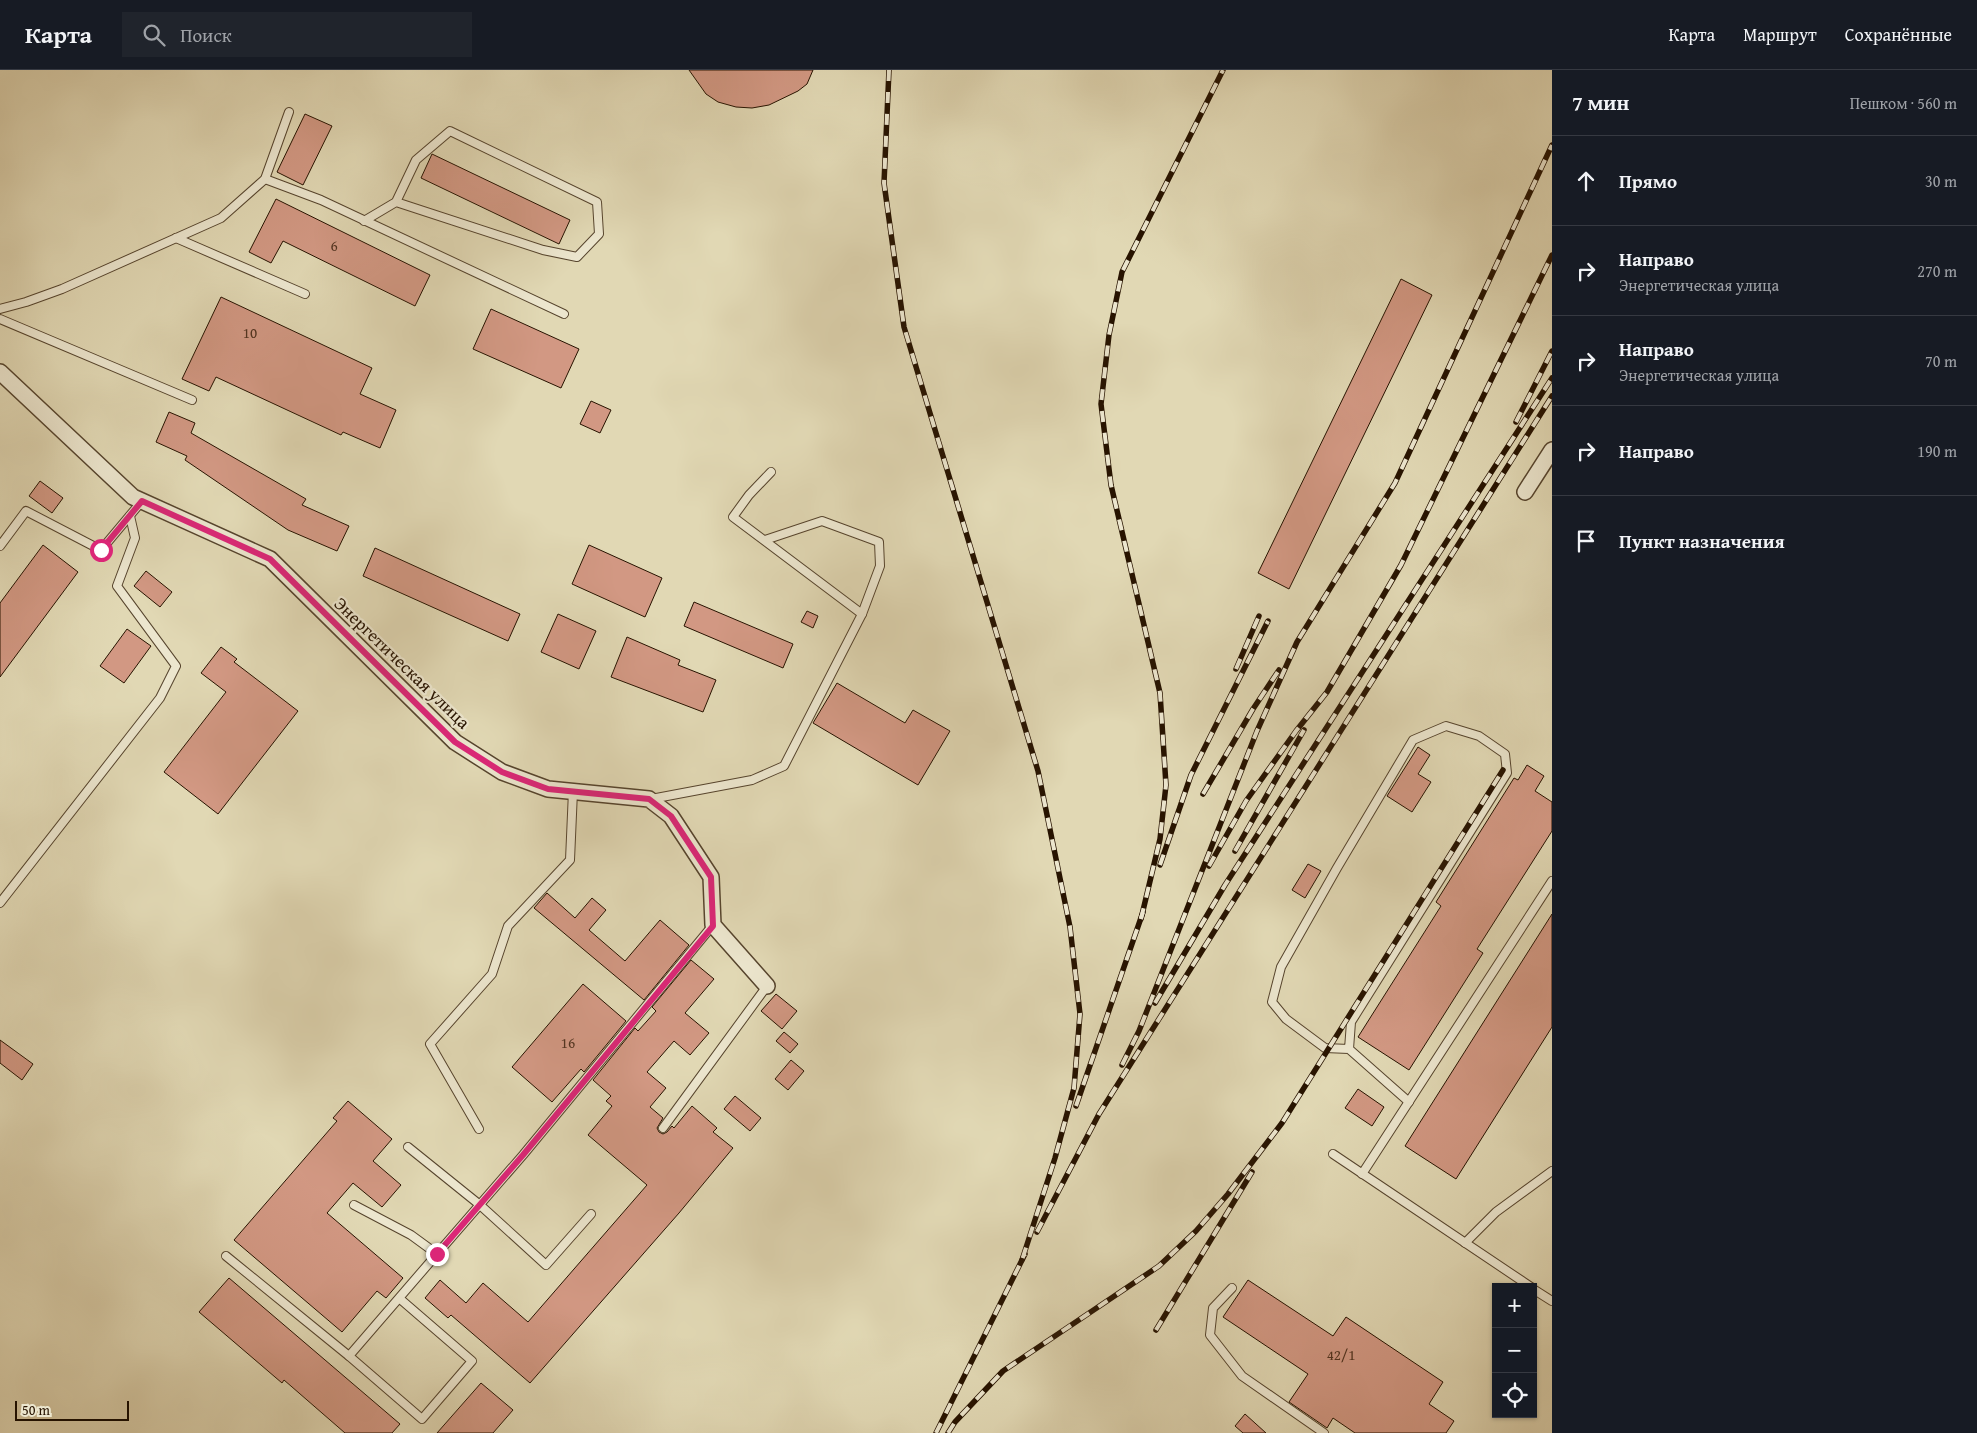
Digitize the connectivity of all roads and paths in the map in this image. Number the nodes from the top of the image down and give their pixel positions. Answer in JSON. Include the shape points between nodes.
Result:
{"nodes":[{"id":1,"x":289,"y":112,"type":"dead end"},
{"id":2,"x":264,"y":179,"type":"junction"},
{"id":3,"x":396,"y":202,"type":"junction"},
{"id":4,"x":364,"y":221,"type":"junction"},
{"id":5,"x":176,"y":238,"type":"junction"},
{"id":6,"x":306,"y":294,"type":"dead end"},
{"id":7,"x":0,"y":309,"type":"edge"},
{"id":8,"x":564,"y":314,"type":"dead end"},
{"id":9,"x":0,"y":319,"type":"edge"},
{"id":10,"x":0,"y":372,"type":"edge"},
{"id":11,"x":192,"y":400,"type":"dead end"},
{"id":12,"x":1552,"y":450,"type":"edge"},
{"id":13,"x":771,"y":472,"type":"dead end"},
{"id":14,"x":1525,"y":492,"type":"dead end"},
{"id":15,"x":142,"y":501,"type":"junction"},
{"id":16,"x":130,"y":516,"type":"junction"},
{"id":17,"x":765,"y":540,"type":"junction"},
{"id":18,"x":0,"y":546,"type":"edge"},
{"id":19,"x":862,"y":614,"type":"junction"},
{"id":20,"x":573,"y":791,"type":"junction"},
{"id":21,"x":649,"y":799,"type":"junction"},
{"id":22,"x":1552,"y":882,"type":"edge"},
{"id":23,"x":0,"y":903,"type":"edge"},
{"id":24,"x":713,"y":926,"type":"junction"},
{"id":25,"x":767,"y":986,"type":"joint"},
{"id":26,"x":1348,"y":1049,"type":"junction"},
{"id":27,"x":1409,"y":1102,"type":"junction"},
{"id":28,"x":663,"y":1128,"type":"dead end"},
{"id":29,"x":479,"y":1129,"type":"dead end"},
{"id":30,"x":408,"y":1147,"type":"dead end"},
{"id":31,"x":1333,"y":1154,"type":"dead end"},
{"id":32,"x":1552,"y":1171,"type":"edge"},
{"id":33,"x":1362,"y":1174,"type":"junction"},
{"id":34,"x":354,"y":1205,"type":"dead end"},
{"id":35,"x":480,"y":1205,"type":"junction"},
{"id":36,"x":591,"y":1214,"type":"dead end"},
{"id":37,"x":1465,"y":1243,"type":"junction"},
{"id":38,"x":437,"y":1254,"type":"junction"},
{"id":39,"x":226,"y":1256,"type":"dead end"},
{"id":40,"x":1525,"y":1283,"type":"edge"},
{"id":41,"x":1232,"y":1288,"type":"dead end"},
{"id":42,"x":1537,"y":1291,"type":"edge"},
{"id":43,"x":399,"y":1298,"type":"junction"},
{"id":44,"x":1552,"y":1301,"type":"edge"},
{"id":45,"x":349,"y":1356,"type":"junction"},
{"id":46,"x":1324,"y":1433,"type":"edge"}],
"edges":[{"from":1,"to":2,"type":"lane"},
{"from":2,"to":4,"type":"lane","via":[[321,200]]},
{"from":2,"to":5,"type":"lane","via":[[221,218]]},
{"from":3,"to":3,"type":"lane","via":[[416,160],[450,130],[597,202],[599,234],[577,257],[543,250]]},
{"from":3,"to":4,"type":"lane"},
{"from":4,"to":8,"type":"lane"},
{"from":5,"to":6,"type":"lane"},
{"from":5,"to":7,"type":"lane","via":[[62,290]]},
{"from":9,"to":11,"type":"lane"},
{"from":10,"to":15,"type":"street","name":"Энергетическая улица","via":[[133,497]]},
{"from":12,"to":14,"type":"street"},
{"from":13,"to":17,"type":"lane","via":[[733,517]]},
{"from":15,"to":16,"type":"lane"},
{"from":15,"to":20,"type":"street","name":"Энергетическая улица","via":[[270,559],[455,742],[502,772],[548,789]]},
{"from":16,"to":18,"type":"lane","via":[[101,550],[26,511]]},
{"from":16,"to":23,"type":"lane","via":[[135,538],[117,586],[176,666],[160,698]]},
{"from":17,"to":19,"type":"lane"},
{"from":17,"to":19,"type":"lane","via":[[822,521],[879,542],[880,566]]},
{"from":19,"to":21,"type":"lane","via":[[784,766],[752,780]]},
{"from":20,"to":21,"type":"street","name":"Энергетическая улица"},
{"from":20,"to":29,"type":"lane","via":[[570,860],[508,926],[492,974],[430,1044]]},
{"from":21,"to":24,"type":"street","via":[[671,816],[711,877]]},
{"from":22,"to":27,"type":"lane"},
{"from":24,"to":25,"type":"street"},
{"from":24,"to":35,"type":"lane"},
{"from":25,"to":28,"type":"lane"},
{"from":26,"to":26,"type":"lane","via":[[1351,1022],[1507,773],[1505,754],[1479,736],[1446,726],[1413,740],[1281,967],[1272,1002],[1286,1019],[1325,1048]]},
{"from":26,"to":27,"type":"lane"},
{"from":27,"to":33,"type":"lane"},
{"from":30,"to":35,"type":"lane"},
{"from":31,"to":33,"type":"lane"},
{"from":32,"to":37,"type":"lane","via":[[1496,1212]]},
{"from":33,"to":37,"type":"lane"},
{"from":34,"to":38,"type":"lane","via":[[411,1235]]},
{"from":35,"to":36,"type":"lane","via":[[546,1265]]},
{"from":35,"to":38,"type":"lane"},
{"from":37,"to":40,"type":"lane"},
{"from":38,"to":43,"type":"lane"},
{"from":39,"to":45,"type":"lane"},
{"from":41,"to":46,"type":"lane","via":[[1213,1308],[1210,1335],[1242,1376]]},
{"from":42,"to":44,"type":"lane"},
{"from":43,"to":45,"type":"lane"},
{"from":43,"to":45,"type":"lane","via":[[472,1361],[429,1412],[422,1419]]}]}
